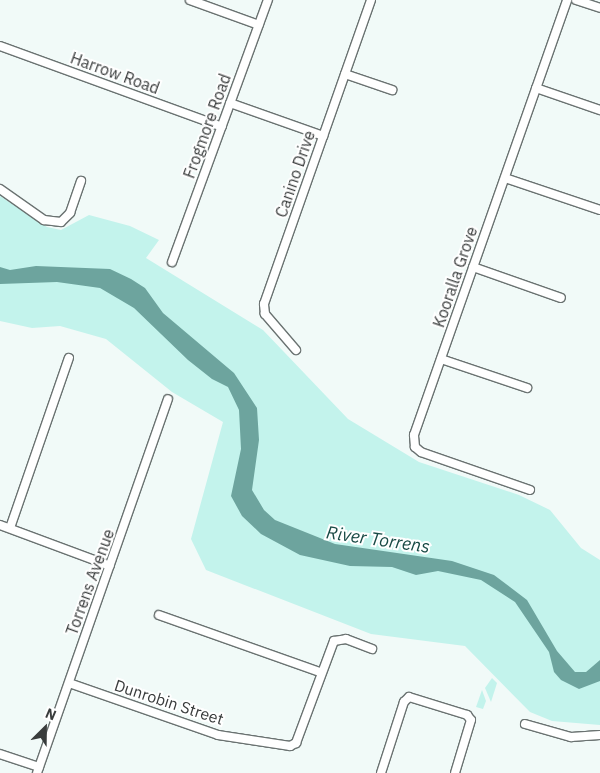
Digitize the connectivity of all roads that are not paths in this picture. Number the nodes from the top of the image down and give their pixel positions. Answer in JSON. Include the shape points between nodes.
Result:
{"nodes":[{"id":1,"x":190,"y":0,"type":"edge"},
{"id":2,"x":268,"y":0,"type":"edge"},
{"id":3,"x":371,"y":0,"type":"edge"},
{"id":4,"x":567,"y":0,"type":"edge"},
{"id":5,"x":576,"y":0,"type":"edge"},
{"id":6,"x":600,"y":8,"type":"edge"},
{"id":7,"x":259,"y":24,"type":"junction"},
{"id":8,"x":0,"y":46,"type":"edge"},
{"id":9,"x":345,"y":74,"type":"junction"},
{"id":10,"x":536,"y":88,"type":"junction"},
{"id":11,"x":392,"y":90,"type":"dead end"},
{"id":12,"x":230,"y":103,"type":"junction"},
{"id":13,"x":600,"y":110,"type":"edge"},
{"id":14,"x":222,"y":126,"type":"junction"},
{"id":15,"x":323,"y":136,"type":"junction"},
{"id":16,"x":504,"y":178,"type":"junction"},
{"id":17,"x":81,"y":181,"type":"dead end"},
{"id":18,"x":0,"y":189,"type":"edge"},
{"id":19,"x":600,"y":210,"type":"edge"},
{"id":20,"x":172,"y":262,"type":"dead end"},
{"id":21,"x":473,"y":268,"type":"junction"},
{"id":22,"x":561,"y":298,"type":"dead end"},
{"id":23,"x":296,"y":350,"type":"dead end"},
{"id":24,"x":69,"y":358,"type":"dead end"},
{"id":25,"x":440,"y":359,"type":"junction"},
{"id":26,"x":527,"y":388,"type":"dead end"},
{"id":27,"x":168,"y":399,"type":"dead end"},
{"id":28,"x":530,"y":490,"type":"dead end"},
{"id":29,"x":0,"y":525,"type":"edge"},
{"id":30,"x":10,"y":528,"type":"junction"},
{"id":31,"x":110,"y":566,"type":"junction"},
{"id":32,"x":159,"y":615,"type":"dead end"},
{"id":33,"x":372,"y":649,"type":"dead end"},
{"id":34,"x":320,"y":672,"type":"junction"},
{"id":35,"x":69,"y":683,"type":"junction"},
{"id":36,"x":525,"y":724,"type":"dead end"},
{"id":37,"x":600,"y":735,"type":"edge"},
{"id":38,"x":0,"y":754,"type":"edge"},
{"id":39,"x":38,"y":770,"type":"edge"},
{"id":40,"x":381,"y":773,"type":"edge"},
{"id":41,"x":455,"y":773,"type":"edge"}],
"edges":[{"from":1,"to":7,"type":"street"},
{"from":2,"to":7,"type":"street","name":"Frogmore Road"},
{"from":3,"to":9,"type":"street","name":"Canino Drive"},
{"from":4,"to":10,"type":"street","name":"Kooralla Grove"},
{"from":5,"to":6,"type":"street"},
{"from":7,"to":12,"type":"street","name":"Frogmore Road"},
{"from":8,"to":14,"type":"street","name":"Harrow Road"},
{"from":9,"to":11,"type":"street"},
{"from":9,"to":15,"type":"street","name":"Canino Drive"},
{"from":10,"to":13,"type":"street"},
{"from":10,"to":16,"type":"street","name":"Kooralla Grove"},
{"from":12,"to":14,"type":"street","name":"Frogmore Road"},
{"from":12,"to":15,"type":"street"},
{"from":14,"to":20,"type":"street","name":"Frogmore Road"},
{"from":15,"to":23,"type":"street","name":"Canino Drive","via":[[264,304],[265,314]]},
{"from":16,"to":19,"type":"street"},
{"from":16,"to":21,"type":"street","name":"Kooralla Grove"},
{"from":17,"to":18,"type":"street","via":[[70,213],[61,222],[44,220]]},
{"from":21,"to":22,"type":"street"},
{"from":21,"to":25,"type":"street","name":"Kooralla Grove"},
{"from":24,"to":30,"type":"street"},
{"from":25,"to":26,"type":"street"},
{"from":25,"to":28,"type":"street","name":"Kooralla Grove","via":[[414,435],[415,447],[421,452]]},
{"from":27,"to":31,"type":"street","name":"Torrens Avenue"},
{"from":29,"to":30,"type":"street"},
{"from":30,"to":31,"type":"street"},
{"from":31,"to":35,"type":"street","name":"Torrens Avenue"},
{"from":32,"to":34,"type":"street"},
{"from":33,"to":34,"type":"street","via":[[346,639],[334,641]]},
{"from":34,"to":35,"type":"street","name":"Dunrobin Street","via":[[296,743],[290,746],[218,735]]},
{"from":35,"to":39,"type":"street","name":"Torrens Avenue"},
{"from":36,"to":37,"type":"street","via":[[571,737]]},
{"from":38,"to":39,"type":"street"},
{"from":40,"to":41,"type":"street","via":[[401,710],[410,697],[467,715],[471,720]]}]}
